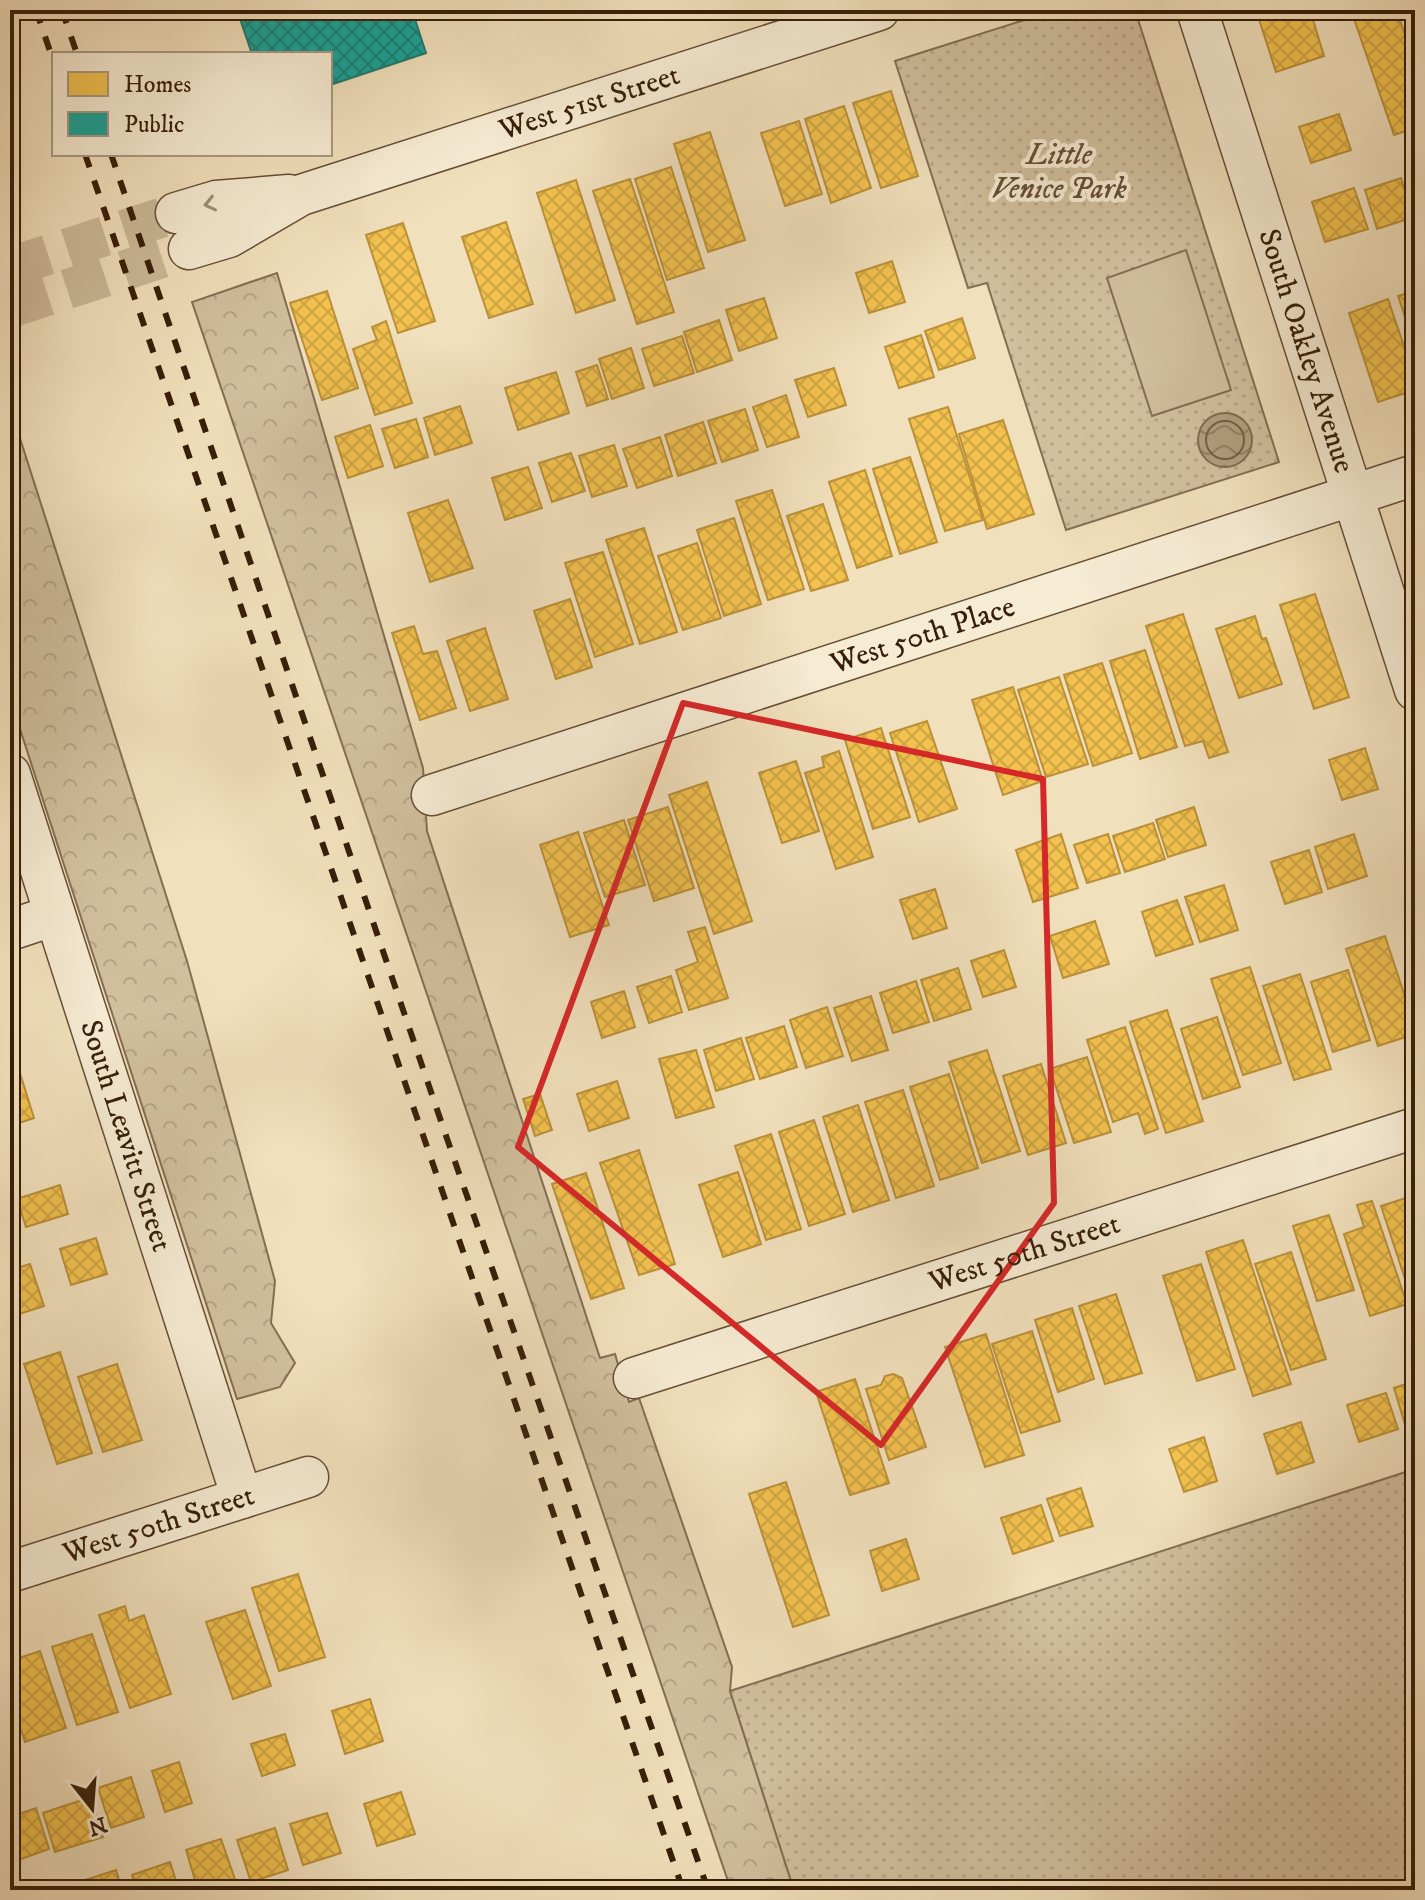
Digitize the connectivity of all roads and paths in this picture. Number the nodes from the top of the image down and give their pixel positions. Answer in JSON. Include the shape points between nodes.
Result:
{"nodes":[{"id":1,"x":879,"y":10,"type":"edge"},
{"id":2,"x":1197,"y":10,"type":"edge"},
{"id":3,"x":182,"y":231,"type":"tunnel mouth"},
{"id":4,"x":1415,"y":475,"type":"edge"},
{"id":5,"x":1352,"y":495,"type":"junction"},
{"id":6,"x":1415,"y":690,"type":"edge"},
{"id":7,"x":10,"y":774,"type":"edge"},
{"id":8,"x":432,"y":795,"type":"dead end"},
{"id":9,"x":55,"y":915,"type":"junction"},
{"id":10,"x":10,"y":930,"type":"edge"},
{"id":11,"x":1415,"y":1128,"type":"edge"},
{"id":12,"x":634,"y":1378,"type":"dead end"},
{"id":13,"x":308,"y":1477,"type":"dead end"},
{"id":14,"x":242,"y":1498,"type":"junction"},
{"id":15,"x":10,"y":1572,"type":"edge"}],
"edges":[{"from":1,"to":3,"type":"street","name":"West 51st Street","via":[[301,195],[216,201]]},
{"from":2,"to":5,"type":"street","name":"South Oakley Avenue"},
{"from":4,"to":5,"type":"street","name":"West 50th Place"},
{"from":5,"to":6,"type":"street","name":"South Oakley Avenue"},
{"from":5,"to":8,"type":"street","name":"West 50th Place"},
{"from":7,"to":9,"type":"street","name":"South Leavitt Street"},
{"from":9,"to":10,"type":"street"},
{"from":9,"to":14,"type":"street","name":"South Leavitt Street"},
{"from":11,"to":12,"type":"street","name":"West 50th Street"},
{"from":13,"to":14,"type":"street","name":"West 50th Street"},
{"from":14,"to":15,"type":"street","name":"West 50th Street"}]}
